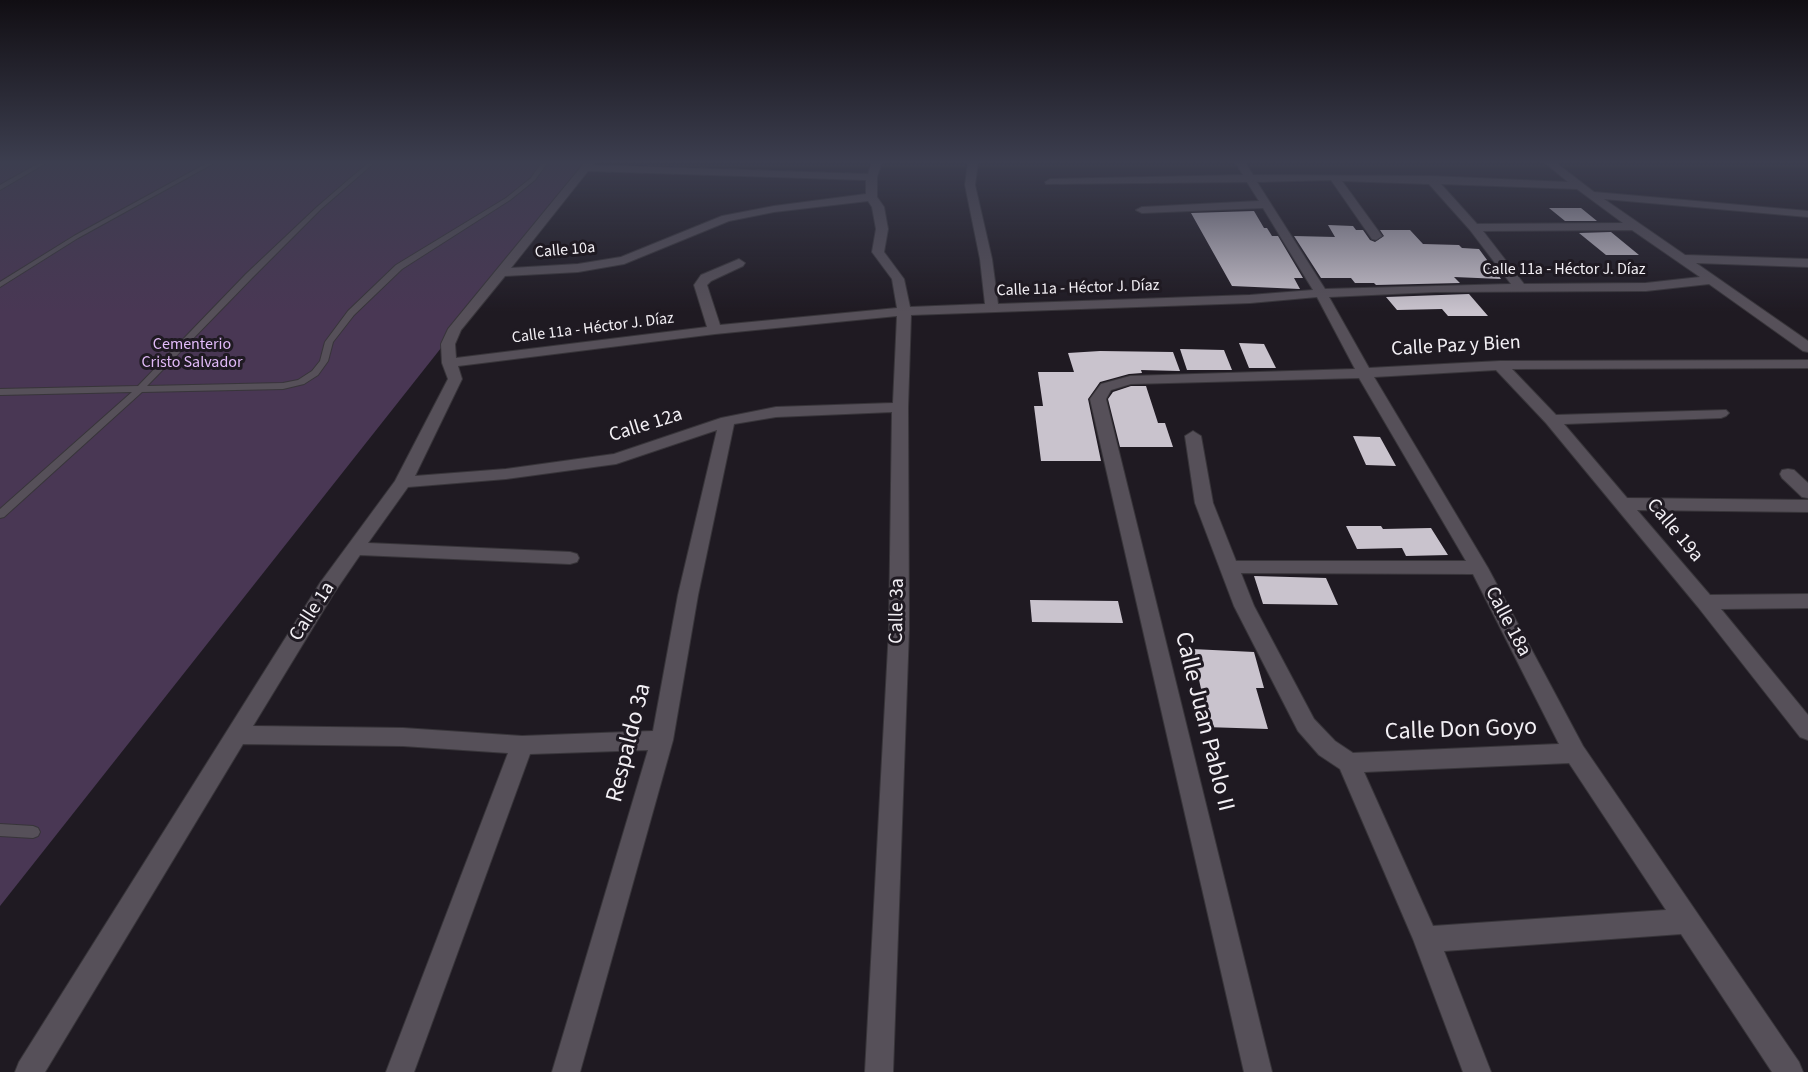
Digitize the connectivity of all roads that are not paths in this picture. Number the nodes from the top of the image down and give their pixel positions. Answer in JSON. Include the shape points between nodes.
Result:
{"nodes":[{"id":1,"x":122,"y":212,"type":"edge"},
{"id":2,"x":315,"y":212,"type":"edge"},
{"id":3,"x":487,"y":212,"type":"edge"},
{"id":4,"x":551,"y":212,"type":"edge"},
{"id":5,"x":749,"y":212,"type":"edge"},
{"id":6,"x":879,"y":212,"type":"edge"},
{"id":7,"x":976,"y":212,"type":"edge"},
{"id":8,"x":1272,"y":212,"type":"edge"},
{"id":9,"x":1359,"y":212,"type":"edge"},
{"id":10,"x":1460,"y":212,"type":"edge"},
{"id":11,"x":1616,"y":212,"type":"edge"},
{"id":12,"x":1785,"y":212,"type":"edge"},
{"id":13,"x":1808,"y":214,"type":"edge"},
{"id":14,"x":1636,"y":226,"type":"junction"},
{"id":15,"x":1474,"y":228,"type":"junction"},
{"id":16,"x":1376,"y":236,"type":"dead end"},
{"id":17,"x":1684,"y":259,"type":"junction"},
{"id":18,"x":739,"y":263,"type":"dead end"},
{"id":19,"x":1808,"y":263,"type":"edge"},
{"id":20,"x":503,"y":272,"type":"junction"},
{"id":21,"x":1711,"y":280,"type":"junction"},
{"id":22,"x":0,"y":285,"type":"edge"},
{"id":23,"x":1520,"y":286,"type":"junction"},
{"id":24,"x":1321,"y":293,"type":"junction"},
{"id":25,"x":992,"y":308,"type":"junction"},
{"id":26,"x":904,"y":311,"type":"junction"},
{"id":27,"x":715,"y":330,"type":"junction"},
{"id":28,"x":1808,"y":348,"type":"edge"},
{"id":29,"x":449,"y":363,"type":"junction"},
{"id":30,"x":1808,"y":364,"type":"edge"},
{"id":31,"x":1500,"y":365,"type":"junction"},
{"id":32,"x":1364,"y":373,"type":"junction"},
{"id":33,"x":1106,"y":387,"type":"joint"},
{"id":34,"x":140,"y":390,"type":"junction"},
{"id":35,"x":0,"y":392,"type":"edge"},
{"id":36,"x":900,"y":407,"type":"junction"},
{"id":37,"x":1721,"y":413,"type":"dead end"},
{"id":38,"x":1552,"y":420,"type":"junction"},
{"id":39,"x":727,"y":422,"type":"junction"},
{"id":40,"x":1193,"y":436,"type":"dead end"},
{"id":41,"x":1788,"y":474,"type":"dead end"},
{"id":42,"x":403,"y":482,"type":"junction"},
{"id":43,"x":1808,"y":493,"type":"edge"},
{"id":44,"x":1623,"y":504,"type":"junction"},
{"id":45,"x":1808,"y":506,"type":"edge"},
{"id":46,"x":0,"y":515,"type":"edge"},
{"id":47,"x":355,"y":549,"type":"junction"},
{"id":48,"x":570,"y":558,"type":"dead end"},
{"id":49,"x":1229,"y":567,"type":"junction"},
{"id":50,"x":1479,"y":568,"type":"junction"},
{"id":51,"x":1808,"y":601,"type":"edge"},
{"id":52,"x":1705,"y":602,"type":"junction"},
{"id":53,"x":1808,"y":731,"type":"edge"},
{"id":54,"x":236,"y":735,"type":"junction"},
{"id":55,"x":662,"y":740,"type":"junction"},
{"id":56,"x":522,"y":745,"type":"junction"},
{"id":57,"x":1575,"y":753,"type":"junction"},
{"id":58,"x":1349,"y":763,"type":"junction"},
{"id":59,"x":0,"y":830,"type":"edge"},
{"id":60,"x":33,"y":832,"type":"dead end"},
{"id":61,"x":1688,"y":921,"type":"junction"},
{"id":62,"x":1426,"y":939,"type":"junction"},
{"id":63,"x":29,"y":1072,"type":"edge"},
{"id":64,"x":400,"y":1072,"type":"edge"},
{"id":65,"x":566,"y":1072,"type":"edge"},
{"id":66,"x":879,"y":1072,"type":"edge"},
{"id":67,"x":1258,"y":1072,"type":"edge"},
{"id":68,"x":1477,"y":1072,"type":"edge"},
{"id":69,"x":1789,"y":1072,"type":"edge"}],
"edges":[{"from":1,"to":22,"type":"lane"},
{"from":2,"to":34,"type":"lane"},
{"from":3,"to":34,"type":"lane","via":[[399,267],[351,313],[329,342],[320,367],[301,382],[283,386]]},
{"from":4,"to":20,"type":"street","name":"Calle 1a"},
{"from":5,"to":20,"type":"street","name":"Calle 10a","via":[[624,260],[578,268]]},
{"from":6,"to":26,"type":"street","name":"Calle 3a","via":[[882,229],[878,252],[898,279]]},
{"from":7,"to":25,"type":"street"},
{"from":8,"to":24,"type":"street","name":"Calle 18a"},
{"from":9,"to":16,"type":"street"},
{"from":10,"to":15,"type":"street"},
{"from":11,"to":14,"type":"street"},
{"from":12,"to":13,"type":"street"},
{"from":14,"to":15,"type":"street"},
{"from":14,"to":17,"type":"street"},
{"from":15,"to":23,"type":"street"},
{"from":17,"to":19,"type":"street"},
{"from":17,"to":21,"type":"street"},
{"from":18,"to":27,"type":"street","via":[[706,278],[700,285]]},
{"from":20,"to":29,"type":"street","name":"Calle 1a","via":[[455,329],[448,344]]},
{"from":21,"to":23,"type":"street","name":"Calle 11a - Héctor J. Díaz","via":[[1646,287]]},
{"from":21,"to":28,"type":"street"},
{"from":23,"to":24,"type":"street","name":"Calle 11a - Héctor J. Díaz"},
{"from":24,"to":25,"type":"street","name":"Calle 11a - Héctor J. Díaz","via":[[1250,300]]},
{"from":24,"to":32,"type":"street","name":"Calle 18a"},
{"from":25,"to":26,"type":"street","name":"Calle 11a - Héctor J. Díaz"},
{"from":26,"to":27,"type":"street","name":"Calle 11a - Héctor J. Díaz"},
{"from":26,"to":36,"type":"street","name":"Calle 3a"},
{"from":27,"to":29,"type":"street","name":"Calle 11a - Héctor J. Díaz"},
{"from":29,"to":42,"type":"street","name":"Calle 1a","via":[[455,379]]},
{"from":30,"to":31,"type":"street","name":"Calle Paz y Bien"},
{"from":31,"to":32,"type":"street","name":"Calle Paz y Bien"},
{"from":31,"to":38,"type":"street","name":"Calle 19a"},
{"from":32,"to":33,"type":"street","name":"Calle Paz y Bien","via":[[1130,380]]},
{"from":32,"to":50,"type":"street","name":"Calle 18a"},
{"from":33,"to":67,"type":"street","name":"Calle Juan Pablo II","via":[[1098,399]]},
{"from":34,"to":35,"type":"lane"},
{"from":34,"to":46,"type":"lane"},
{"from":36,"to":39,"type":"street","name":"Calle 12a","via":[[777,412]]},
{"from":36,"to":66,"type":"street","name":"Calle 3a","via":[[898,629]]},
{"from":37,"to":38,"type":"street"},
{"from":38,"to":44,"type":"street","name":"Calle 19a"},
{"from":39,"to":42,"type":"street","name":"Calle 12a","via":[[616,459],[506,474]]},
{"from":39,"to":55,"type":"street","name":"Respaldo 3a","via":[[688,595]]},
{"from":40,"to":49,"type":"street","via":[[1204,503]]},
{"from":41,"to":43,"type":"street"},
{"from":42,"to":47,"type":"street","name":"Calle 1a"},
{"from":44,"to":45,"type":"street"},
{"from":44,"to":52,"type":"street","name":"Calle 19a"},
{"from":47,"to":48,"type":"street"},
{"from":47,"to":54,"type":"street","name":"Calle 1a"},
{"from":49,"to":50,"type":"street"},
{"from":49,"to":58,"type":"street","via":[[1244,606],[1306,725],[1327,748]]},
{"from":50,"to":57,"type":"street","name":"Calle 18a"},
{"from":51,"to":52,"type":"street"},
{"from":52,"to":53,"type":"street","name":"Calle 19a"},
{"from":54,"to":56,"type":"street","via":[[403,737]]},
{"from":54,"to":63,"type":"street","name":"Calle 1a"},
{"from":55,"to":56,"type":"street"},
{"from":55,"to":65,"type":"street","name":"Respaldo 3a"},
{"from":56,"to":64,"type":"street"},
{"from":57,"to":58,"type":"street","name":"Calle Don Goyo"},
{"from":57,"to":61,"type":"street","name":"Calle 18a"},
{"from":58,"to":62,"type":"street"},
{"from":59,"to":60,"type":"lane"},
{"from":61,"to":62,"type":"street"},
{"from":61,"to":69,"type":"street","name":"Calle 18a"},
{"from":62,"to":68,"type":"street"}]}
